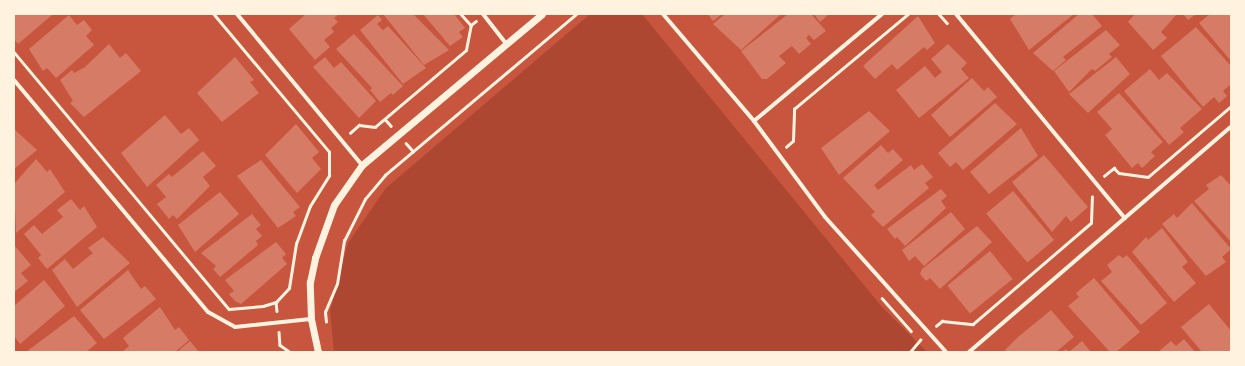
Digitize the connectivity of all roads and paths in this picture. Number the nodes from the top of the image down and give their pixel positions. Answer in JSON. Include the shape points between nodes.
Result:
{"nodes":[{"id":1,"x":213,"y":14,"type":"edge"},
{"id":2,"x":237,"y":14,"type":"edge"},
{"id":3,"x":461,"y":14,"type":"edge"},
{"id":4,"x":483,"y":14,"type":"edge"},
{"id":5,"x":542,"y":14,"type":"edge"},
{"id":6,"x":576,"y":14,"type":"edge"},
{"id":7,"x":662,"y":14,"type":"edge"},
{"id":8,"x":882,"y":14,"type":"edge"},
{"id":9,"x":908,"y":14,"type":"edge"},
{"id":10,"x":939,"y":14,"type":"edge"},
{"id":11,"x":956,"y":14,"type":"edge"},
{"id":12,"x":471,"y":25,"type":"junction"},
{"id":13,"x":950,"y":26,"type":"dead end"},
{"id":14,"x":506,"y":43,"type":"junction"},
{"id":15,"x":14,"y":52,"type":"edge"},
{"id":16,"x":14,"y":80,"type":"edge"},
{"id":17,"x":1231,"y":106,"type":"edge"},
{"id":18,"x":754,"y":121,"type":"junction"},
{"id":19,"x":1231,"y":127,"type":"edge"},
{"id":20,"x":341,"y":140,"type":"junction"},
{"id":21,"x":328,"y":152,"type":"junction"},
{"id":22,"x":778,"y":154,"type":"junction"},
{"id":23,"x":362,"y":165,"type":"junction"},
{"id":24,"x":1096,"y":183,"type":"junction"},
{"id":25,"x":1125,"y":218,"type":"junction"},
{"id":26,"x":311,"y":319,"type":"junction"},
{"id":27,"x":326,"y":326,"type":"dead end"},
{"id":28,"x":927,"y":333,"type":"junction"},
{"id":29,"x":318,"y":352,"type":"edge"},
{"id":30,"x":910,"y":352,"type":"edge"},
{"id":31,"x":946,"y":352,"type":"edge"},
{"id":32,"x":969,"y":352,"type":"edge"}],
"edges":[{"from":1,"to":21,"type":"path"},
{"from":2,"to":20,"type":"street"},
{"from":3,"to":12,"type":"path"},
{"from":4,"to":12,"type":"path"},
{"from":4,"to":14,"type":"street"},
{"from":5,"to":14,"type":"street"},
{"from":6,"to":27,"type":"path","via":[[385,175],[365,199],[344,241],[337,284],[325,312]]},
{"from":7,"to":18,"type":"street"},
{"from":8,"to":18,"type":"street"},
{"from":9,"to":22,"type":"path","via":[[794,110],[793,141]]},
{"from":10,"to":13,"type":"path"},
{"from":11,"to":24,"type":"street"},
{"from":12,"to":20,"type":"path","via":[[466,50],[375,127],[359,125]]},
{"from":14,"to":23,"type":"street"},
{"from":15,"to":21,"type":"path","via":[[229,309],[276,302],[289,288],[296,244],[310,206],[329,176]]},
{"from":16,"to":26,"type":"street","via":[[208,312],[235,327]]},
{"from":17,"to":24,"type":"path","via":[[1148,177],[1119,173],[1114,168]]},
{"from":18,"to":22,"type":"street"},
{"from":19,"to":25,"type":"street"},
{"from":20,"to":21,"type":"path"},
{"from":20,"to":23,"type":"street"},
{"from":22,"to":28,"type":"street","via":[[825,217]]},
{"from":23,"to":26,"type":"street","via":[[334,205],[322,236],[310,282]]},
{"from":24,"to":25,"type":"street"},
{"from":24,"to":28,"type":"path","via":[[1087,190],[1092,197],[1091,223],[973,324],[942,321]]},
{"from":25,"to":32,"type":"street"},
{"from":26,"to":29,"type":"street"},
{"from":28,"to":30,"type":"path"},
{"from":28,"to":31,"type":"street"}]}
